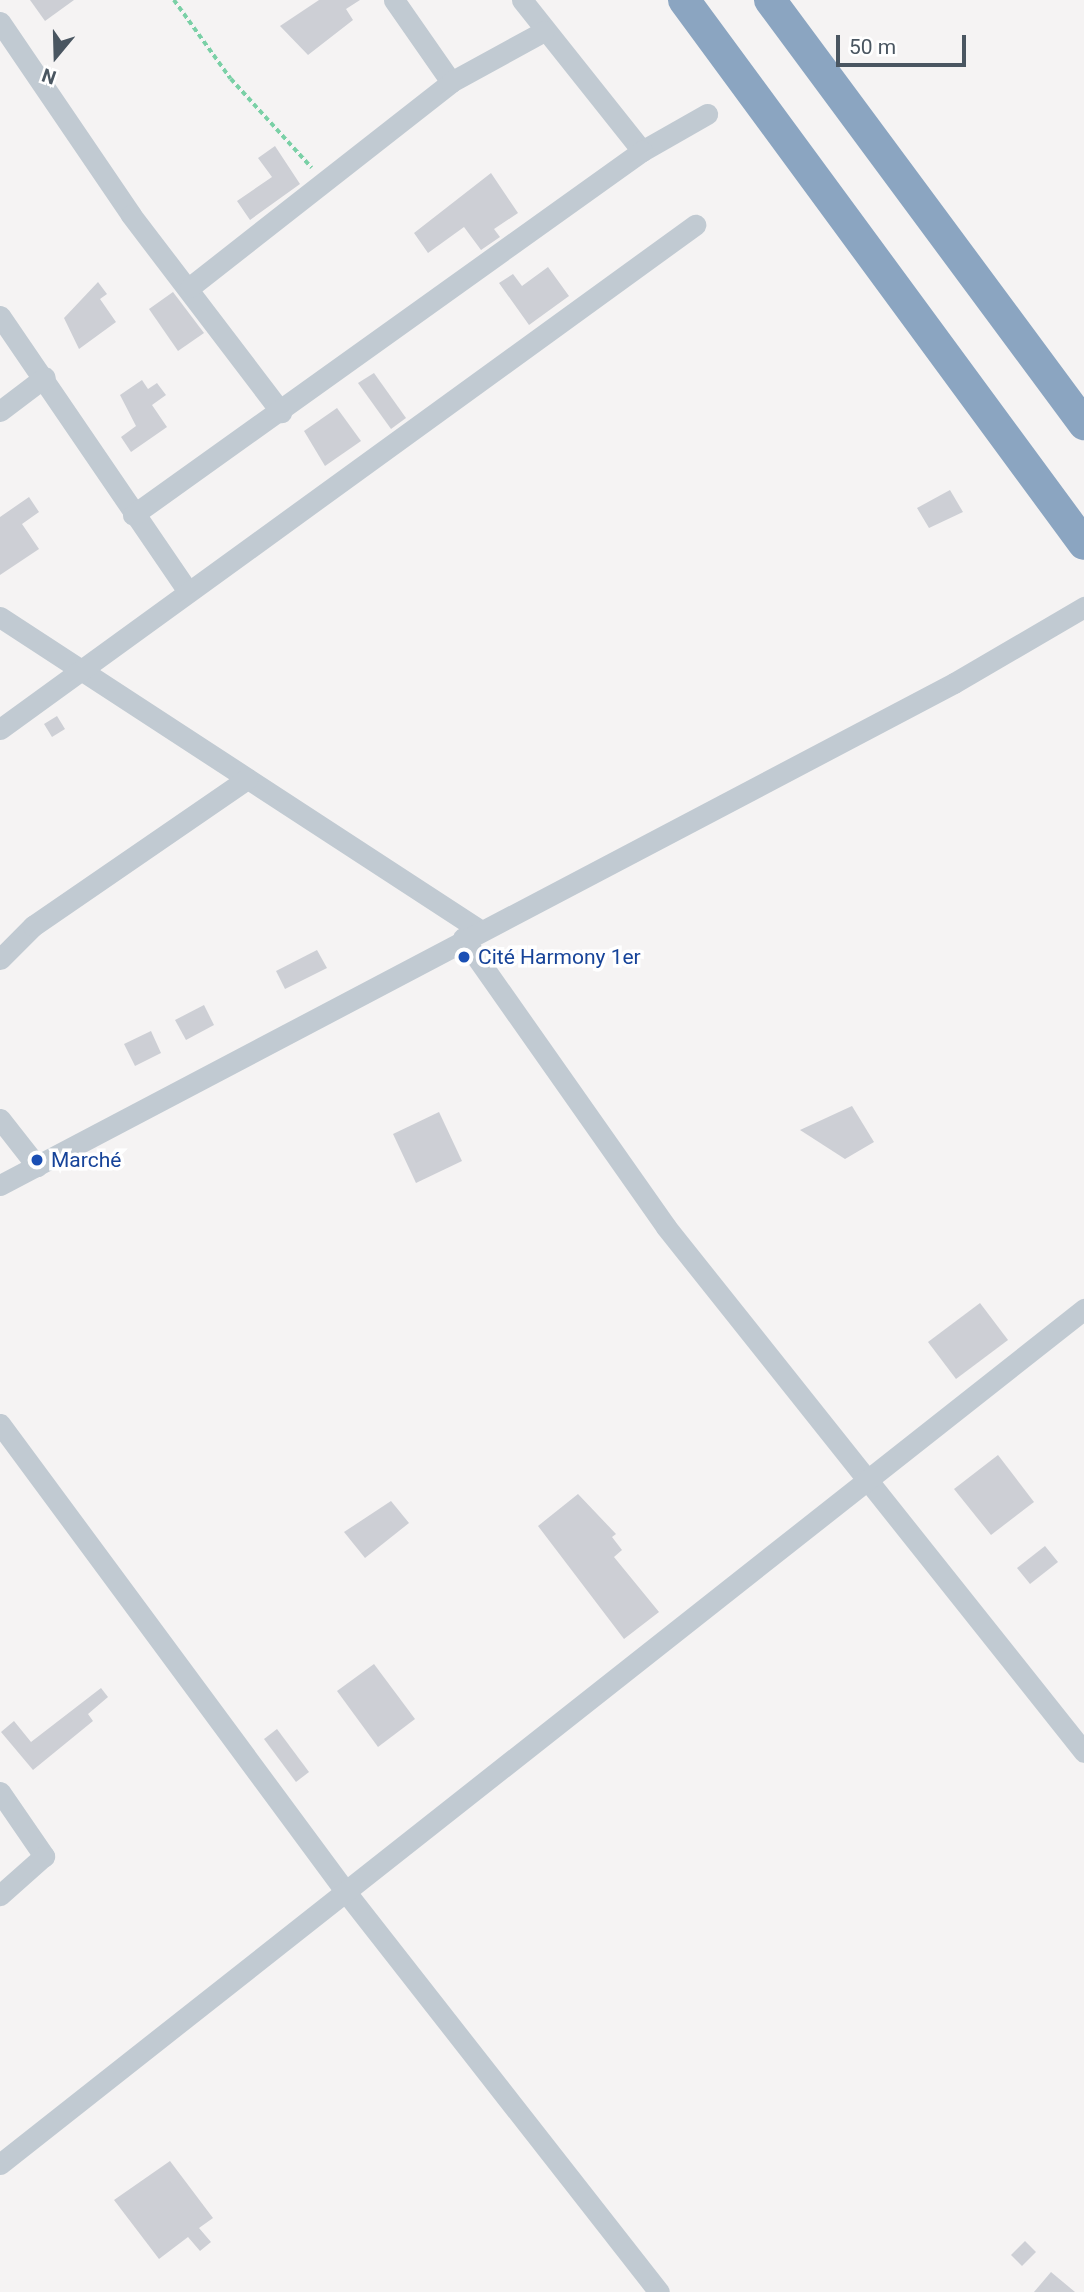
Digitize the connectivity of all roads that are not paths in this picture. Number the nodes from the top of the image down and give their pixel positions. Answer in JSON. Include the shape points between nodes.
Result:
{"nodes":[{"id":1,"x":394,"y":0,"type":"edge"},
{"id":2,"x":522,"y":0,"type":"edge"},
{"id":3,"x":684,"y":0,"type":"edge"},
{"id":4,"x":770,"y":0,"type":"edge"},
{"id":5,"x":0,"y":22,"type":"edge"},
{"id":6,"x":544,"y":31,"type":"junction"},
{"id":7,"x":451,"y":82,"type":"junction"},
{"id":8,"x":707,"y":114,"type":"dead end"},
{"id":9,"x":642,"y":151,"type":"junction"},
{"id":10,"x":695,"y":225,"type":"dead end"},
{"id":11,"x":190,"y":287,"type":"junction"},
{"id":12,"x":0,"y":316,"type":"edge"},
{"id":13,"x":45,"y":377,"type":"junction"},
{"id":14,"x":0,"y":411,"type":"edge"},
{"id":15,"x":281,"y":412,"type":"junction"},
{"id":16,"x":1084,"y":424,"type":"edge"},
{"id":17,"x":133,"y":515,"type":"junction"},
{"id":18,"x":1084,"y":544,"type":"edge"},
{"id":19,"x":188,"y":592,"type":"junction"},
{"id":20,"x":1084,"y":607,"type":"edge"},
{"id":21,"x":0,"y":617,"type":"edge"},
{"id":22,"x":82,"y":672,"type":"junction"},
{"id":23,"x":0,"y":729,"type":"edge"},
{"id":24,"x":247,"y":779,"type":"junction"},
{"id":25,"x":470,"y":934,"type":"junction"},
{"id":26,"x":0,"y":959,"type":"edge"},
{"id":27,"x":0,"y":1119,"type":"edge"},
{"id":28,"x":37,"y":1166,"type":"junction"},
{"id":29,"x":0,"y":1185,"type":"edge"},
{"id":30,"x":1084,"y":1309,"type":"edge"},
{"id":31,"x":0,"y":1424,"type":"edge"},
{"id":32,"x":870,"y":1483,"type":"junction"},
{"id":33,"x":1084,"y":1752,"type":"edge"},
{"id":34,"x":0,"y":1792,"type":"edge"},
{"id":35,"x":345,"y":1891,"type":"junction"},
{"id":36,"x":0,"y":1895,"type":"edge"},
{"id":37,"x":0,"y":2164,"type":"edge"},
{"id":38,"x":659,"y":2292,"type":"edge"}],
"edges":[{"from":1,"to":7,"type":"street"},
{"from":2,"to":6,"type":"street"},
{"from":3,"to":18,"type":"highway"},
{"from":4,"to":16,"type":"highway"},
{"from":5,"to":11,"type":"street","via":[[131,215]]},
{"from":6,"to":7,"type":"street"},
{"from":6,"to":9,"type":"street"},
{"from":7,"to":11,"type":"street"},
{"from":8,"to":9,"type":"street"},
{"from":9,"to":15,"type":"street"},
{"from":10,"to":19,"type":"street"},
{"from":11,"to":15,"type":"street"},
{"from":12,"to":13,"type":"street"},
{"from":13,"to":14,"type":"street"},
{"from":13,"to":17,"type":"street"},
{"from":15,"to":17,"type":"street"},
{"from":17,"to":19,"type":"street"},
{"from":19,"to":22,"type":"street"},
{"from":20,"to":25,"type":"street","via":[[954,683]]},
{"from":21,"to":22,"type":"street"},
{"from":22,"to":23,"type":"street"},
{"from":22,"to":24,"type":"street"},
{"from":24,"to":25,"type":"street"},
{"from":24,"to":26,"type":"street","via":[[33,926]]},
{"from":25,"to":28,"type":"street"},
{"from":25,"to":32,"type":"street","via":[[666,1227]]},
{"from":27,"to":28,"type":"street"},
{"from":28,"to":29,"type":"street"},
{"from":30,"to":32,"type":"street"},
{"from":31,"to":35,"type":"street"},
{"from":32,"to":33,"type":"street"},
{"from":32,"to":35,"type":"street"},
{"from":34,"to":36,"type":"street","via":[[44,1856]]},
{"from":35,"to":37,"type":"street"},
{"from":35,"to":38,"type":"street"}]}
